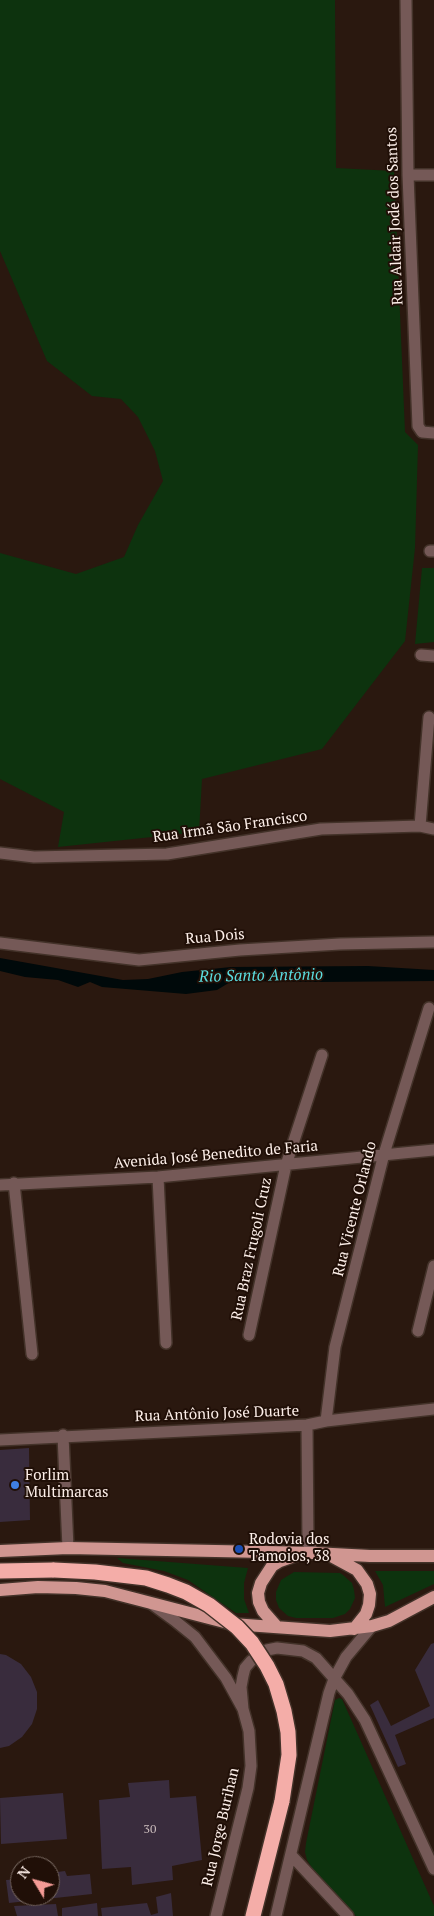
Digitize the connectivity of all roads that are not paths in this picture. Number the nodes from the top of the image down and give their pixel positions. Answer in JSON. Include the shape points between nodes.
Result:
{"nodes":[{"id":1,"x":406,"y":0,"type":"edge"},
{"id":2,"x":408,"y":175,"type":"junction"},
{"id":3,"x":434,"y":175,"type":"edge"},
{"id":4,"x":434,"y":433,"type":"edge"},
{"id":5,"x":421,"y":655,"type":"dead end"},
{"id":6,"x":434,"y":656,"type":"edge"},
{"id":7,"x":429,"y":717,"type":"dead end"},
{"id":8,"x":420,"y":826,"type":"junction"},
{"id":9,"x":434,"y":829,"type":"edge"},
{"id":10,"x":0,"y":853,"type":"edge"},
{"id":11,"x":434,"y":942,"type":"edge"},
{"id":12,"x":0,"y":943,"type":"edge"},
{"id":13,"x":429,"y":1008,"type":"dead end"},
{"id":14,"x":322,"y":1055,"type":"dead end"},
{"id":15,"x":434,"y":1150,"type":"edge"},
{"id":16,"x":384,"y":1154,"type":"junction"},
{"id":17,"x":286,"y":1165,"type":"junction"},
{"id":18,"x":158,"y":1177,"type":"junction"},
{"id":19,"x":14,"y":1183,"type":"junction"},
{"id":20,"x":0,"y":1185,"type":"edge"},
{"id":21,"x":434,"y":1266,"type":"edge"},
{"id":22,"x":418,"y":1331,"type":"dead end"},
{"id":23,"x":250,"y":1335,"type":"dead end"},
{"id":24,"x":166,"y":1343,"type":"dead end"},
{"id":25,"x":32,"y":1354,"type":"dead end"},
{"id":26,"x":434,"y":1409,"type":"edge"},
{"id":27,"x":326,"y":1421,"type":"junction"},
{"id":28,"x":307,"y":1425,"type":"junction"},
{"id":29,"x":63,"y":1436,"type":"junction"},
{"id":30,"x":0,"y":1440,"type":"edge"},
{"id":31,"x":68,"y":1548,"type":"junction"},
{"id":32,"x":0,"y":1551,"type":"edge"},
{"id":33,"x":314,"y":1553,"type":"junction"},
{"id":34,"x":328,"y":1554,"type":"junction"},
{"id":35,"x":434,"y":1556,"type":"edge"},
{"id":36,"x":0,"y":1571,"type":"edge"},
{"id":37,"x":0,"y":1590,"type":"edge"},
{"id":38,"x":434,"y":1597,"type":"edge"},
{"id":39,"x":150,"y":1603,"type":"junction"},
{"id":40,"x":372,"y":1626,"type":"junction"},
{"id":41,"x":277,"y":1627,"type":"junction"},
{"id":42,"x":354,"y":1629,"type":"junction"},
{"id":43,"x":334,"y":1679,"type":"junction"},
{"id":44,"x":243,"y":1709,"type":"junction"},
{"id":45,"x":291,"y":1855,"type":"junction"},
{"id":46,"x":434,"y":1869,"type":"edge"},
{"id":47,"x":216,"y":1916,"type":"edge"},
{"id":48,"x":253,"y":1916,"type":"edge"},
{"id":49,"x":276,"y":1916,"type":"edge"},
{"id":50,"x":348,"y":1916,"type":"edge"}],
"edges":[{"from":1,"to":2,"type":"street","name":"Rua Aldair Jodé dos Santos"},
{"from":2,"to":3,"type":"street"},
{"from":2,"to":4,"type":"street","name":"Rua Aldair Jodé dos Santos","via":[[418,426],[426,433]]},
{"from":5,"to":6,"type":"street"},
{"from":7,"to":8,"type":"street"},
{"from":8,"to":9,"type":"street","name":"Rua Irmã São Francisco"},
{"from":8,"to":10,"type":"street","name":"Rua Irmã São Francisco","via":[[321,829],[167,854],[34,857]]},
{"from":11,"to":12,"type":"street","name":"Rua Dois","via":[[260,948],[139,960]]},
{"from":13,"to":16,"type":"street","name":"Rua Vicente Orlando"},
{"from":14,"to":17,"type":"street","name":"Rua Braz Frugoli Cruz"},
{"from":15,"to":16,"type":"street","name":"Avenida José Benedito de Faria"},
{"from":16,"to":17,"type":"street","name":"Avenida José Benedito de Faria"},
{"from":16,"to":27,"type":"street","name":"Rua Vicente Orlando","via":[[335,1347]]},
{"from":17,"to":18,"type":"street","name":"Avenida José Benedito de Faria"},
{"from":17,"to":23,"type":"street","name":"Rua Braz Frugoli Cruz"},
{"from":18,"to":19,"type":"street","name":"Avenida José Benedito de Faria"},
{"from":18,"to":24,"type":"street"},
{"from":19,"to":20,"type":"street","name":"Avenida José Benedito de Faria"},
{"from":19,"to":25,"type":"street"},
{"from":21,"to":22,"type":"street"},
{"from":26,"to":27,"type":"street","name":"Rua Antônio José Duarte"},
{"from":27,"to":28,"type":"street","name":"Rua Antônio José Duarte"},
{"from":28,"to":29,"type":"street","name":"Rua Antônio José Duarte"},
{"from":28,"to":33,"type":"street","via":[[308,1543]]},
{"from":29,"to":30,"type":"street","name":"Rua Antônio José Duarte"},
{"from":29,"to":31,"type":"street"},
{"from":31,"to":32,"type":"main road"},
{"from":31,"to":33,"type":"main road"},
{"from":33,"to":34,"type":"main road"},
{"from":33,"to":41,"type":"main road","via":[[280,1561],[272,1566],[260,1583],[259,1602]]},
{"from":34,"to":35,"type":"main road"},
{"from":34,"to":42,"type":"main road","via":[[357,1570],[367,1584],[369,1605]]},
{"from":36,"to":48,"type":"highway","bridge":true,"via":[[96,1572],[138,1577],[168,1585],[209,1604],[252,1643],[276,1684],[288,1732],[289,1755],[282,1801]]},
{"from":37,"to":39,"type":"main road","via":[[76,1588],[105,1591]]},
{"from":38,"to":40,"type":"main road","via":[[389,1621]]},
{"from":39,"to":41,"type":"main road","via":[[232,1624]]},
{"from":39,"to":44,"type":"street","name":"Rua Jorge Burihan","via":[[195,1637],[226,1678]]},
{"from":40,"to":42,"type":"main road"},
{"from":40,"to":43,"type":"street"},
{"from":41,"to":42,"type":"main road","via":[[330,1631]]},
{"from":43,"to":44,"type":"street","via":[[316,1658],[303,1651],[266,1650],[245,1668],[241,1687]]},
{"from":43,"to":45,"type":"street"},
{"from":43,"to":46,"type":"street","via":[[365,1720]]},
{"from":44,"to":47,"type":"street","name":"Rua Jorge Burihan","via":[[250,1731],[252,1766]]},
{"from":45,"to":49,"type":"street"},
{"from":45,"to":50,"type":"street"}]}
